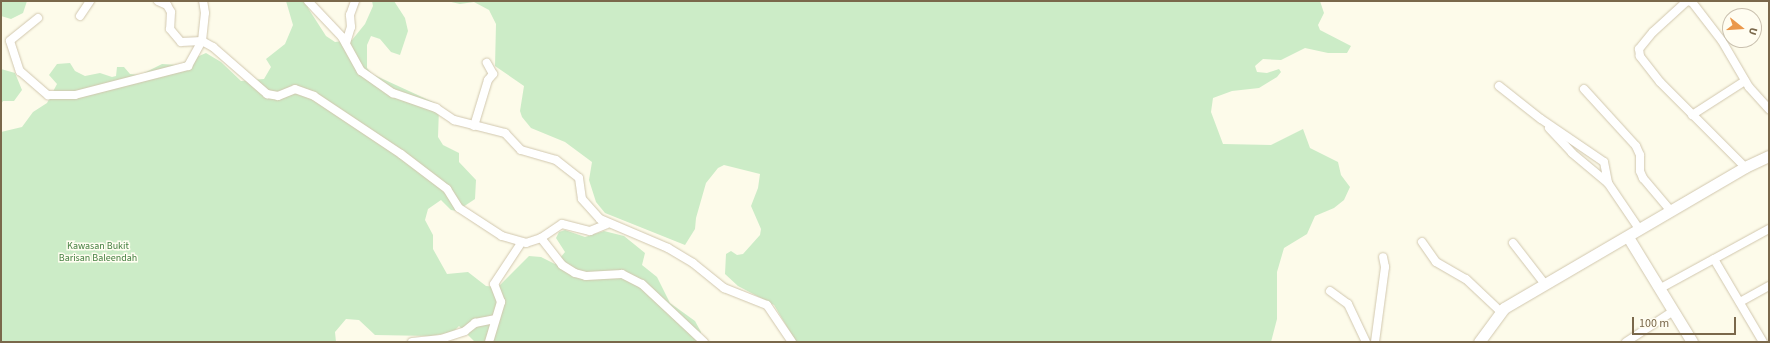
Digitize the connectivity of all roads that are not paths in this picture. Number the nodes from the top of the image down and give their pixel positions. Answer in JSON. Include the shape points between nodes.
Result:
{"nodes":[{"id":1,"x":90,"y":1,"type":"edge"},
{"id":2,"x":158,"y":1,"type":"edge"},
{"id":3,"x":203,"y":1,"type":"edge"},
{"id":4,"x":308,"y":1,"type":"edge"},
{"id":5,"x":355,"y":1,"type":"edge"},
{"id":6,"x":80,"y":16,"type":"dead end"},
{"id":7,"x":38,"y":18,"type":"dead end"},
{"id":8,"x":202,"y":41,"type":"junction"},
{"id":9,"x":346,"y":43,"type":"junction"},
{"id":10,"x":487,"y":63,"type":"dead end"},
{"id":11,"x":1744,"y":81,"type":"junction"},
{"id":12,"x":1498,"y":86,"type":"dead end"},
{"id":13,"x":1584,"y":89,"type":"dead end"},
{"id":14,"x":1769,"y":110,"type":"edge"},
{"id":15,"x":1692,"y":115,"type":"junction"},
{"id":16,"x":1541,"y":119,"type":"junction"},
{"id":17,"x":474,"y":126,"type":"junction"},
{"id":18,"x":1769,"y":156,"type":"edge"},
{"id":19,"x":1745,"y":168,"type":"junction"},
{"id":20,"x":1608,"y":183,"type":"junction"},
{"id":21,"x":1671,"y":211,"type":"junction"},
{"id":22,"x":607,"y":224,"type":"junction"},
{"id":23,"x":1769,"y":229,"type":"edge"},
{"id":24,"x":1640,"y":230,"type":"junction"},
{"id":25,"x":1628,"y":237,"type":"junction"},
{"id":26,"x":541,"y":238,"type":"junction"},
{"id":27,"x":1422,"y":242,"type":"dead end"},
{"id":28,"x":521,"y":243,"type":"junction"},
{"id":29,"x":1513,"y":243,"type":"dead end"},
{"id":30,"x":1384,"y":256,"type":"dead end"},
{"id":31,"x":1714,"y":259,"type":"junction"},
{"id":32,"x":1544,"y":283,"type":"junction"},
{"id":33,"x":1769,"y":286,"type":"edge"},
{"id":34,"x":1659,"y":289,"type":"junction"},
{"id":35,"x":1330,"y":291,"type":"dead end"},
{"id":36,"x":1740,"y":302,"type":"junction"},
{"id":37,"x":1501,"y":312,"type":"junction"},
{"id":38,"x":1672,"y":312,"type":"junction"},
{"id":39,"x":495,"y":319,"type":"junction"},
{"id":40,"x":412,"y":342,"type":"edge"},
{"id":41,"x":490,"y":342,"type":"edge"},
{"id":42,"x":704,"y":342,"type":"edge"},
{"id":43,"x":792,"y":342,"type":"edge"},
{"id":44,"x":1366,"y":342,"type":"edge"},
{"id":45,"x":1375,"y":342,"type":"edge"},
{"id":46,"x":1479,"y":342,"type":"edge"},
{"id":47,"x":1627,"y":342,"type":"edge"},
{"id":48,"x":1692,"y":342,"type":"edge"},
{"id":49,"x":1763,"y":342,"type":"edge"}],
"edges":[{"from":1,"to":6,"type":"street"},
{"from":2,"to":8,"type":"street","via":[[167,5],[171,12],[170,29],[177,39],[187,43]]},
{"from":3,"to":8,"type":"street","via":[[205,13]]},
{"from":4,"to":9,"type":"street"},
{"from":5,"to":9,"type":"street"},
{"from":7,"to":8,"type":"street","via":[[10,42],[23,76],[48,95],[75,95],[179,69],[192,62]]},
{"from":8,"to":28,"type":"street","via":[[213,47],[267,94],[278,96],[295,89],[314,96],[401,154],[447,189],[463,211],[493,231]]},
{"from":9,"to":17,"type":"street","via":[[359,69],[387,89],[436,108],[454,120]]},
{"from":10,"to":17,"type":"street","via":[[493,74],[488,80]]},
{"from":11,"to":14,"type":"street"},
{"from":11,"to":15,"type":"street"},
{"from":11,"to":15,"type":"street","via":[[1701,11],[1696,4],[1687,1],[1638,49],[1660,82]]},
{"from":12,"to":16,"type":"street"},
{"from":13,"to":21,"type":"street","via":[[1636,146],[1643,178]]},
{"from":15,"to":19,"type":"street"},
{"from":16,"to":20,"type":"street","via":[[1572,153]]},
{"from":16,"to":20,"type":"street","via":[[1604,162]]},
{"from":17,"to":22,"type":"street","via":[[505,133],[522,150],[553,159],[574,172],[581,181],[582,199],[596,217]]},
{"from":18,"to":19,"type":"main road"},
{"from":19,"to":21,"type":"main road"},
{"from":20,"to":24,"type":"street"},
{"from":21,"to":24,"type":"main road"},
{"from":22,"to":26,"type":"street","via":[[590,231],[562,224]]},
{"from":22,"to":43,"type":"street","via":[[668,248],[693,263],[724,288],[766,305]]},
{"from":23,"to":31,"type":"street"},
{"from":24,"to":25,"type":"main road"},
{"from":25,"to":32,"type":"main road"},
{"from":25,"to":34,"type":"main road"},
{"from":26,"to":28,"type":"street"},
{"from":26,"to":42,"type":"street","via":[[556,258],[575,273],[586,276],[622,274],[642,284]]},
{"from":27,"to":37,"type":"street","via":[[1436,262],[1466,279]]},
{"from":28,"to":39,"type":"street","via":[[494,284],[501,302]]},
{"from":29,"to":32,"type":"street"},
{"from":30,"to":45,"type":"street","via":[[1385,267]]},
{"from":31,"to":34,"type":"street"},
{"from":31,"to":36,"type":"street"},
{"from":32,"to":37,"type":"main road"},
{"from":33,"to":36,"type":"street"},
{"from":34,"to":38,"type":"main road"},
{"from":35,"to":44,"type":"street","via":[[1348,304]]},
{"from":36,"to":49,"type":"street"},
{"from":37,"to":46,"type":"main road"},
{"from":38,"to":47,"type":"street"},
{"from":38,"to":48,"type":"main road"},
{"from":39,"to":40,"type":"street","via":[[475,323],[465,331],[441,338]]},
{"from":39,"to":41,"type":"street"}]}
